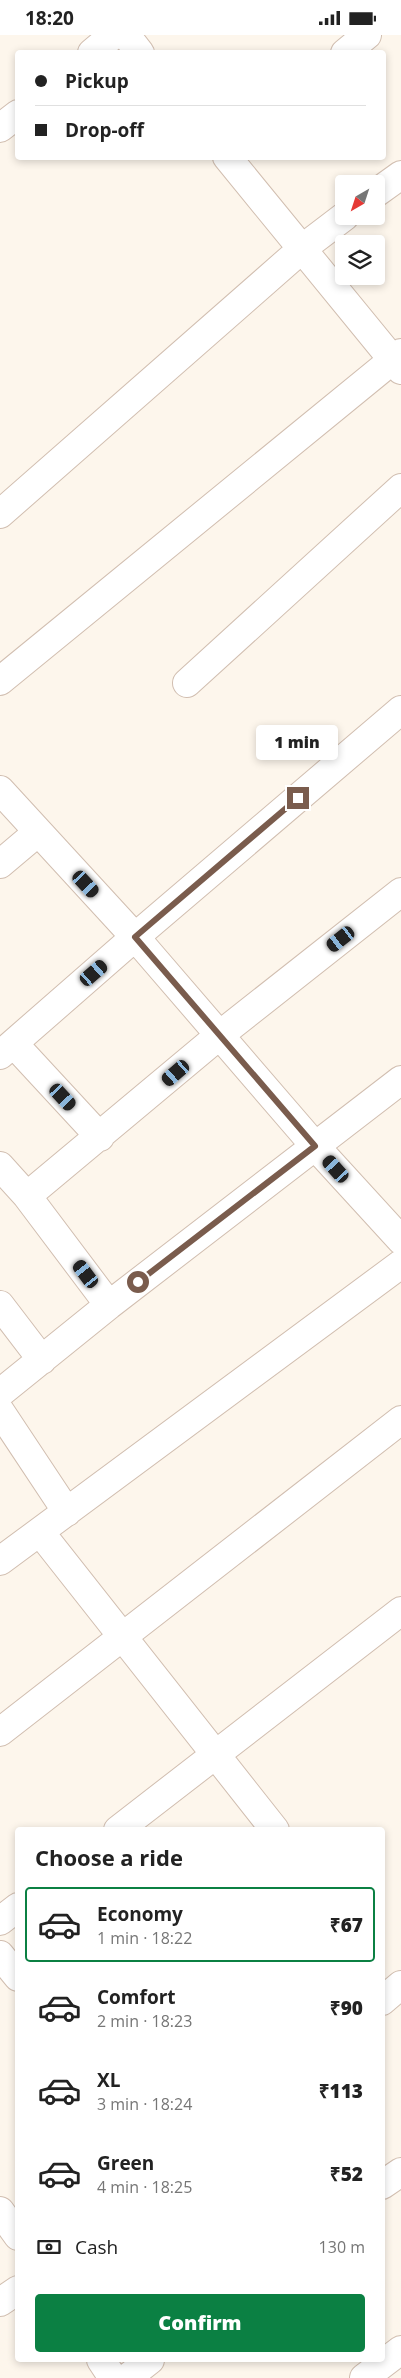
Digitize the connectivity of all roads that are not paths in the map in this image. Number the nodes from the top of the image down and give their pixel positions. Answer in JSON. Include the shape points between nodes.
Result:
{"nodes":[{"id":1,"x":113,"y":35,"type":"edge"},
{"id":2,"x":126,"y":35,"type":"edge"},
{"id":3,"x":366,"y":35,"type":"edge"},
{"id":4,"x":96,"y":50,"type":"edge"},
{"id":5,"x":138,"y":50,"type":"edge"},
{"id":6,"x":348,"y":50,"type":"edge"},
{"id":7,"x":15,"y":116,"type":"edge"},
{"id":8,"x":0,"y":128,"type":"edge"},
{"id":9,"x":230,"y":160,"type":"edge"},
{"id":10,"x":401,"y":175,"type":"edge"},
{"id":11,"x":385,"y":187,"type":"edge"},
{"id":12,"x":335,"y":224,"type":"edge"},
{"id":13,"x":303,"y":248,"type":"junction"},
{"id":14,"x":398,"y":361,"type":"edge"},
{"id":15,"x":401,"y":488,"type":"edge"},
{"id":16,"x":0,"y":513,"type":"edge"},
{"id":17,"x":0,"y":681,"type":"edge"},
{"id":18,"x":187,"y":683,"type":"dead end"},
{"id":19,"x":401,"y":710,"type":"edge"},
{"id":20,"x":0,"y":790,"type":"edge"},
{"id":21,"x":38,"y":832,"type":"junction"},
{"id":22,"x":0,"y":865,"type":"edge"},
{"id":23,"x":401,"y":892,"type":"edge"},
{"id":24,"x":135,"y":937,"type":"junction"},
{"id":25,"x":221,"y":1034,"type":"junction"},
{"id":26,"x":7,"y":1050,"type":"edge"},
{"id":27,"x":401,"y":1080,"type":"edge"},
{"id":28,"x":100,"y":1137,"type":"junction"},
{"id":29,"x":315,"y":1146,"type":"junction"},
{"id":30,"x":0,"y":1166,"type":"edge"},
{"id":31,"x":27,"y":1196,"type":"junction"},
{"id":32,"x":401,"y":1240,"type":"edge"},
{"id":33,"x":401,"y":1264,"type":"edge"},
{"id":34,"x":0,"y":1305,"type":"edge"},
{"id":35,"x":109,"y":1305,"type":"junction"},
{"id":36,"x":42,"y":1360,"type":"junction"},
{"id":37,"x":0,"y":1393,"type":"edge"},
{"id":38,"x":0,"y":1411,"type":"edge"},
{"id":39,"x":401,"y":1420,"type":"edge"},
{"id":40,"x":66,"y":1512,"type":"junction"},
{"id":41,"x":40,"y":1532,"type":"junction"},
{"id":42,"x":0,"y":1561,"type":"edge"},
{"id":43,"x":401,"y":1611,"type":"edge"},
{"id":44,"x":123,"y":1638,"type":"junction"},
{"id":45,"x":0,"y":1731,"type":"edge"},
{"id":46,"x":215,"y":1754,"type":"junction"},
{"id":47,"x":122,"y":1827,"type":"edge"},
{"id":48,"x":273,"y":1827,"type":"edge"},
{"id":49,"x":15,"y":1909,"type":"edge"},
{"id":50,"x":0,"y":1921,"type":"edge"},
{"id":51,"x":0,"y":1955,"type":"edge"},
{"id":52,"x":15,"y":1973,"type":"edge"},
{"id":53,"x":401,"y":1985,"type":"edge"},
{"id":54,"x":385,"y":1998,"type":"edge"},
{"id":55,"x":401,"y":2172,"type":"edge"},
{"id":56,"x":385,"y":2183,"type":"edge"},
{"id":57,"x":0,"y":2211,"type":"edge"},
{"id":58,"x":15,"y":2233,"type":"edge"},
{"id":59,"x":15,"y":2292,"type":"edge"},
{"id":60,"x":0,"y":2302,"type":"edge"},
{"id":61,"x":401,"y":2350,"type":"edge"},
{"id":62,"x":102,"y":2362,"type":"edge"},
{"id":63,"x":147,"y":2362,"type":"edge"},
{"id":64,"x":113,"y":2378,"type":"edge"},
{"id":65,"x":127,"y":2378,"type":"edge"},
{"id":66,"x":364,"y":2378,"type":"edge"}],
"edges":[{"from":1,"to":4,"type":"street"},
{"from":2,"to":5,"type":"street"},
{"from":3,"to":6,"type":"street"},
{"from":7,"to":8,"type":"street"},
{"from":9,"to":13,"type":"street"},
{"from":10,"to":11,"type":"street"},
{"from":12,"to":13,"type":"street"},
{"from":13,"to":14,"type":"street"},
{"from":13,"to":16,"type":"street"},
{"from":14,"to":17,"type":"street"},
{"from":15,"to":18,"type":"street"},
{"from":19,"to":24,"type":"street"},
{"from":20,"to":21,"type":"street"},
{"from":21,"to":22,"type":"street"},
{"from":21,"to":24,"type":"street"},
{"from":23,"to":25,"type":"street"},
{"from":24,"to":25,"type":"street"},
{"from":24,"to":26,"type":"street"},
{"from":25,"to":28,"type":"street"},
{"from":25,"to":29,"type":"street"},
{"from":26,"to":28,"type":"street"},
{"from":27,"to":29,"type":"street"},
{"from":28,"to":31,"type":"street"},
{"from":29,"to":32,"type":"street"},
{"from":29,"to":35,"type":"street"},
{"from":30,"to":31,"type":"street"},
{"from":31,"to":35,"type":"street"},
{"from":33,"to":40,"type":"street"},
{"from":34,"to":36,"type":"street"},
{"from":35,"to":36,"type":"street"},
{"from":36,"to":37,"type":"street"},
{"from":38,"to":40,"type":"street"},
{"from":39,"to":44,"type":"street"},
{"from":40,"to":41,"type":"street"},
{"from":41,"to":42,"type":"street"},
{"from":41,"to":44,"type":"street"},
{"from":43,"to":46,"type":"street"},
{"from":44,"to":45,"type":"street"},
{"from":44,"to":46,"type":"street"},
{"from":46,"to":47,"type":"street"},
{"from":46,"to":48,"type":"street"},
{"from":49,"to":50,"type":"street"},
{"from":51,"to":52,"type":"street"},
{"from":53,"to":54,"type":"street"},
{"from":55,"to":56,"type":"street"},
{"from":57,"to":58,"type":"street"},
{"from":59,"to":60,"type":"street"},
{"from":61,"to":66,"type":"street"},
{"from":62,"to":64,"type":"street"},
{"from":63,"to":65,"type":"street"}]}
